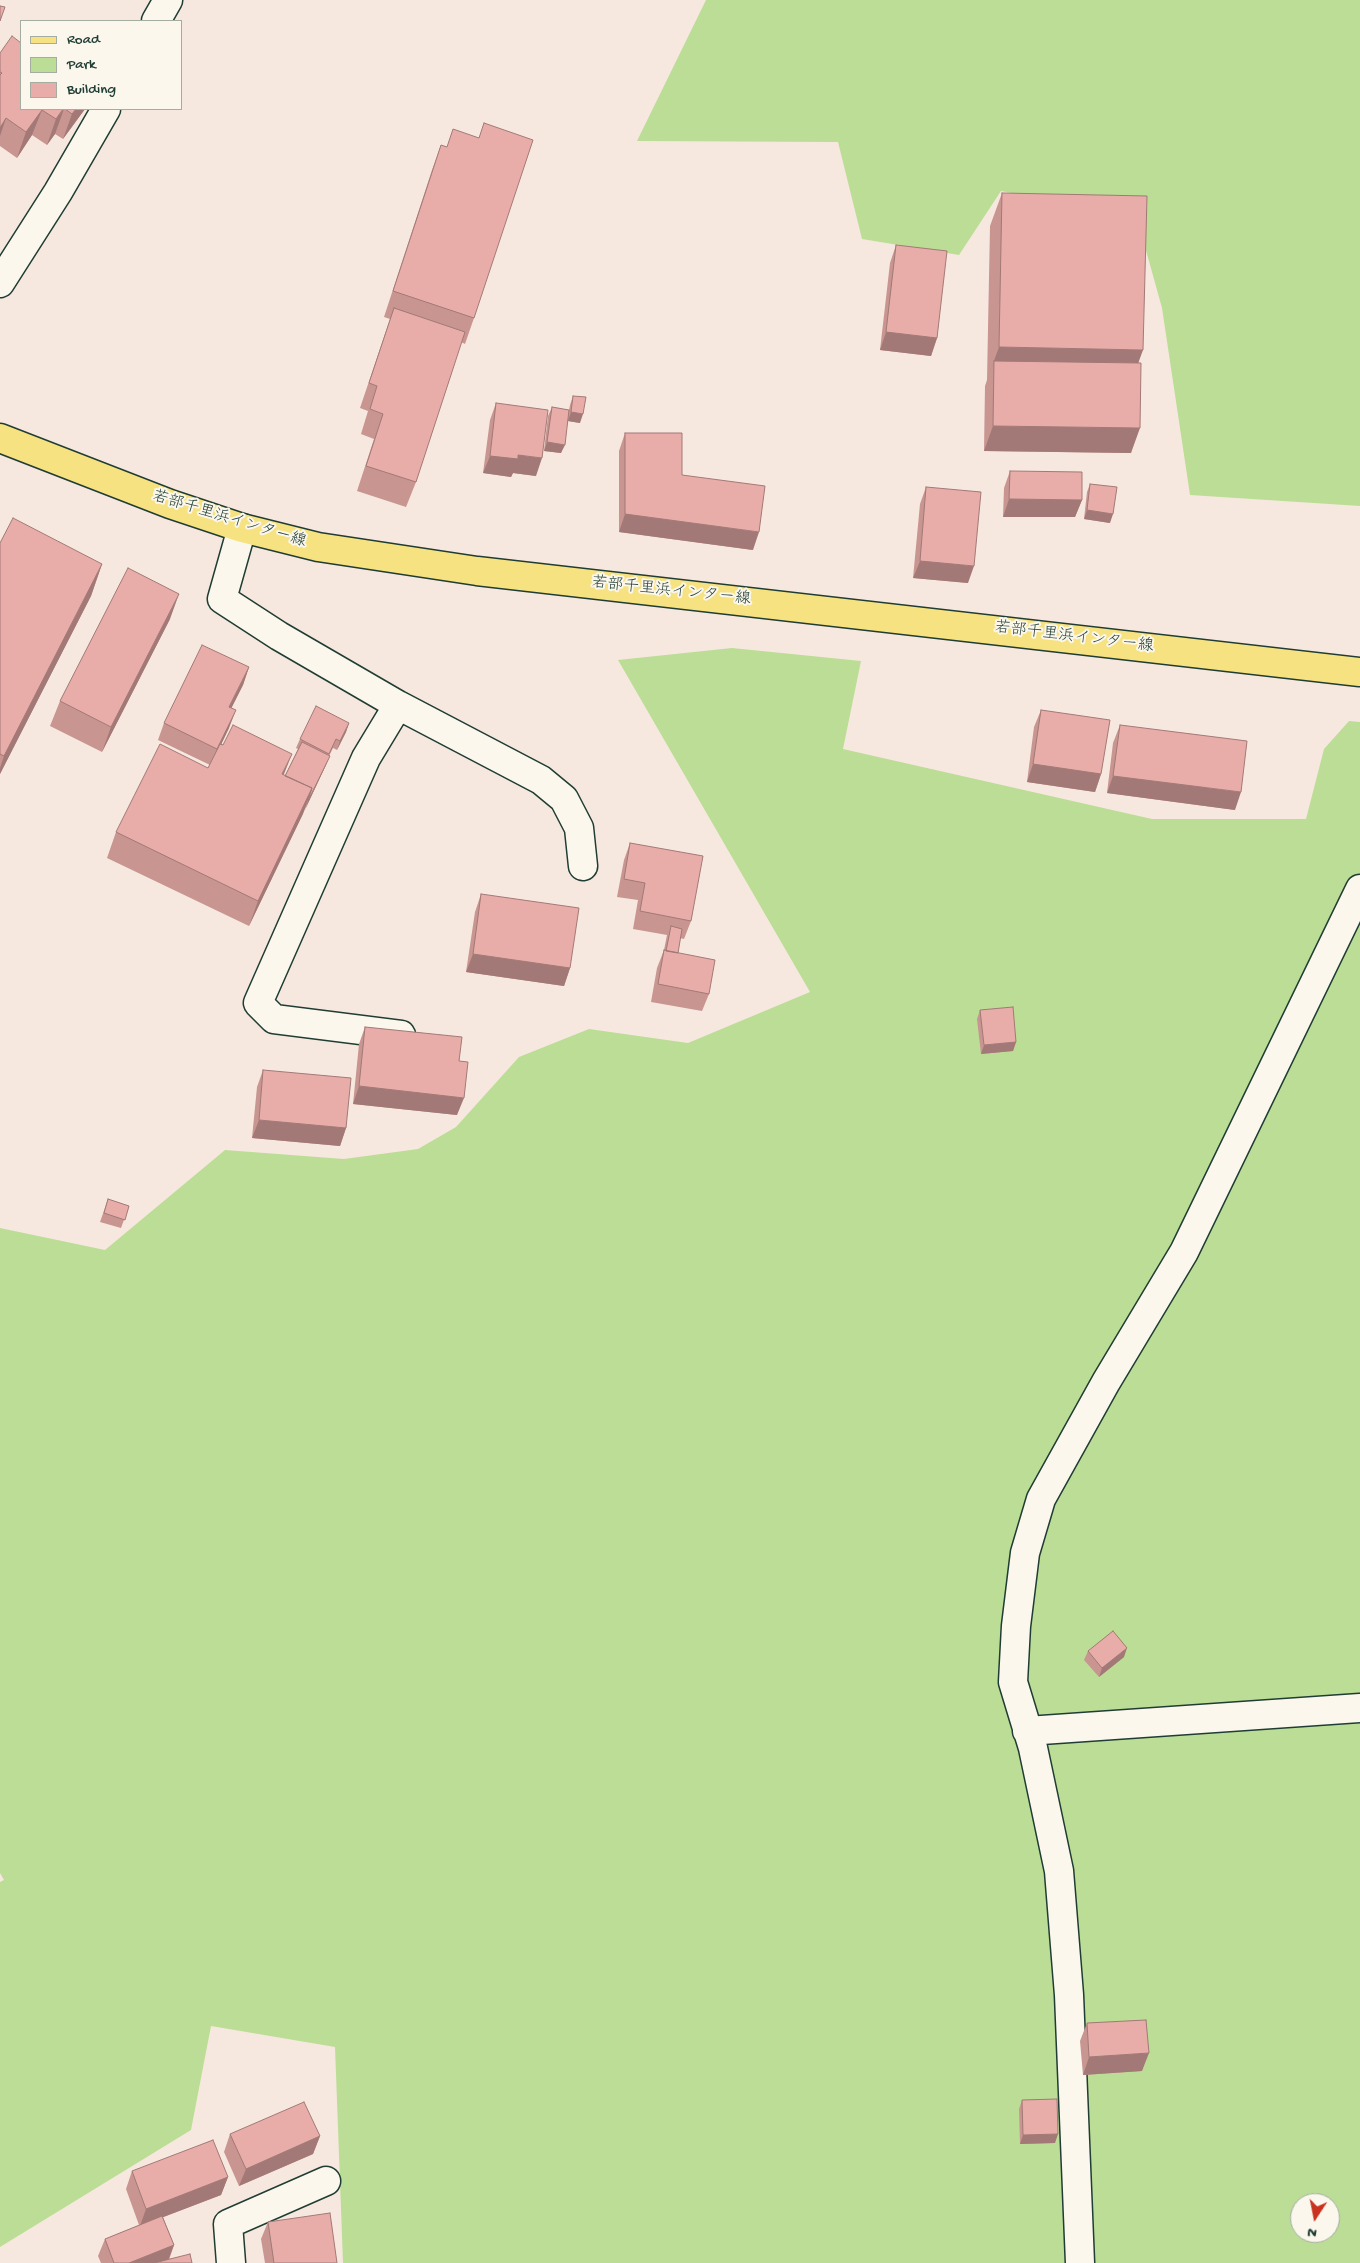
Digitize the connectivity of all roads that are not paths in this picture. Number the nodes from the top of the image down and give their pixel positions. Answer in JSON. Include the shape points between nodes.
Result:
{"nodes":[{"id":1,"x":168,"y":0,"type":"edge"},
{"id":2,"x":157,"y":20,"type":"edge"},
{"id":3,"x":105,"y":110,"type":"edge"},
{"id":4,"x":0,"y":283,"type":"edge"},
{"id":5,"x":0,"y":438,"type":"edge"},
{"id":6,"x":242,"y":528,"type":"junction"},
{"id":7,"x":1360,"y":672,"type":"edge"},
{"id":8,"x":398,"y":705,"type":"junction"},
{"id":9,"x":583,"y":866,"type":"dead end"},
{"id":10,"x":1360,"y":889,"type":"edge"},
{"id":11,"x":430,"y":1038,"type":"edge"},
{"id":12,"x":1360,"y":1708,"type":"edge"},
{"id":13,"x":1027,"y":1731,"type":"junction"},
{"id":14,"x":326,"y":2181,"type":"dead end"},
{"id":15,"x":231,"y":2263,"type":"edge"},
{"id":16,"x":1080,"y":2263,"type":"edge"}],
"edges":[{"from":1,"to":2,"type":"street"},
{"from":3,"to":4,"type":"street"},
{"from":5,"to":6,"type":"main road","name":"若部千里浜インター線","via":[[170,504]]},
{"from":6,"to":7,"type":"main road","name":"若部千里浜インター線","via":[[318,547],[477,571]]},
{"from":6,"to":8,"type":"street","via":[[222,599]]},
{"from":8,"to":9,"type":"street","via":[[541,780],[564,799],[579,828]]},
{"from":8,"to":11,"type":"street","via":[[366,758],[258,1003],[274,1020]]},
{"from":10,"to":13,"type":"street","via":[[1184,1252],[1041,1499],[1025,1553],[1016,1626],[1013,1682]]},
{"from":12,"to":13,"type":"street"},
{"from":13,"to":16,"type":"street","via":[[1059,1871],[1069,1995]]},
{"from":14,"to":15,"type":"street","via":[[228,2224]]}]}
